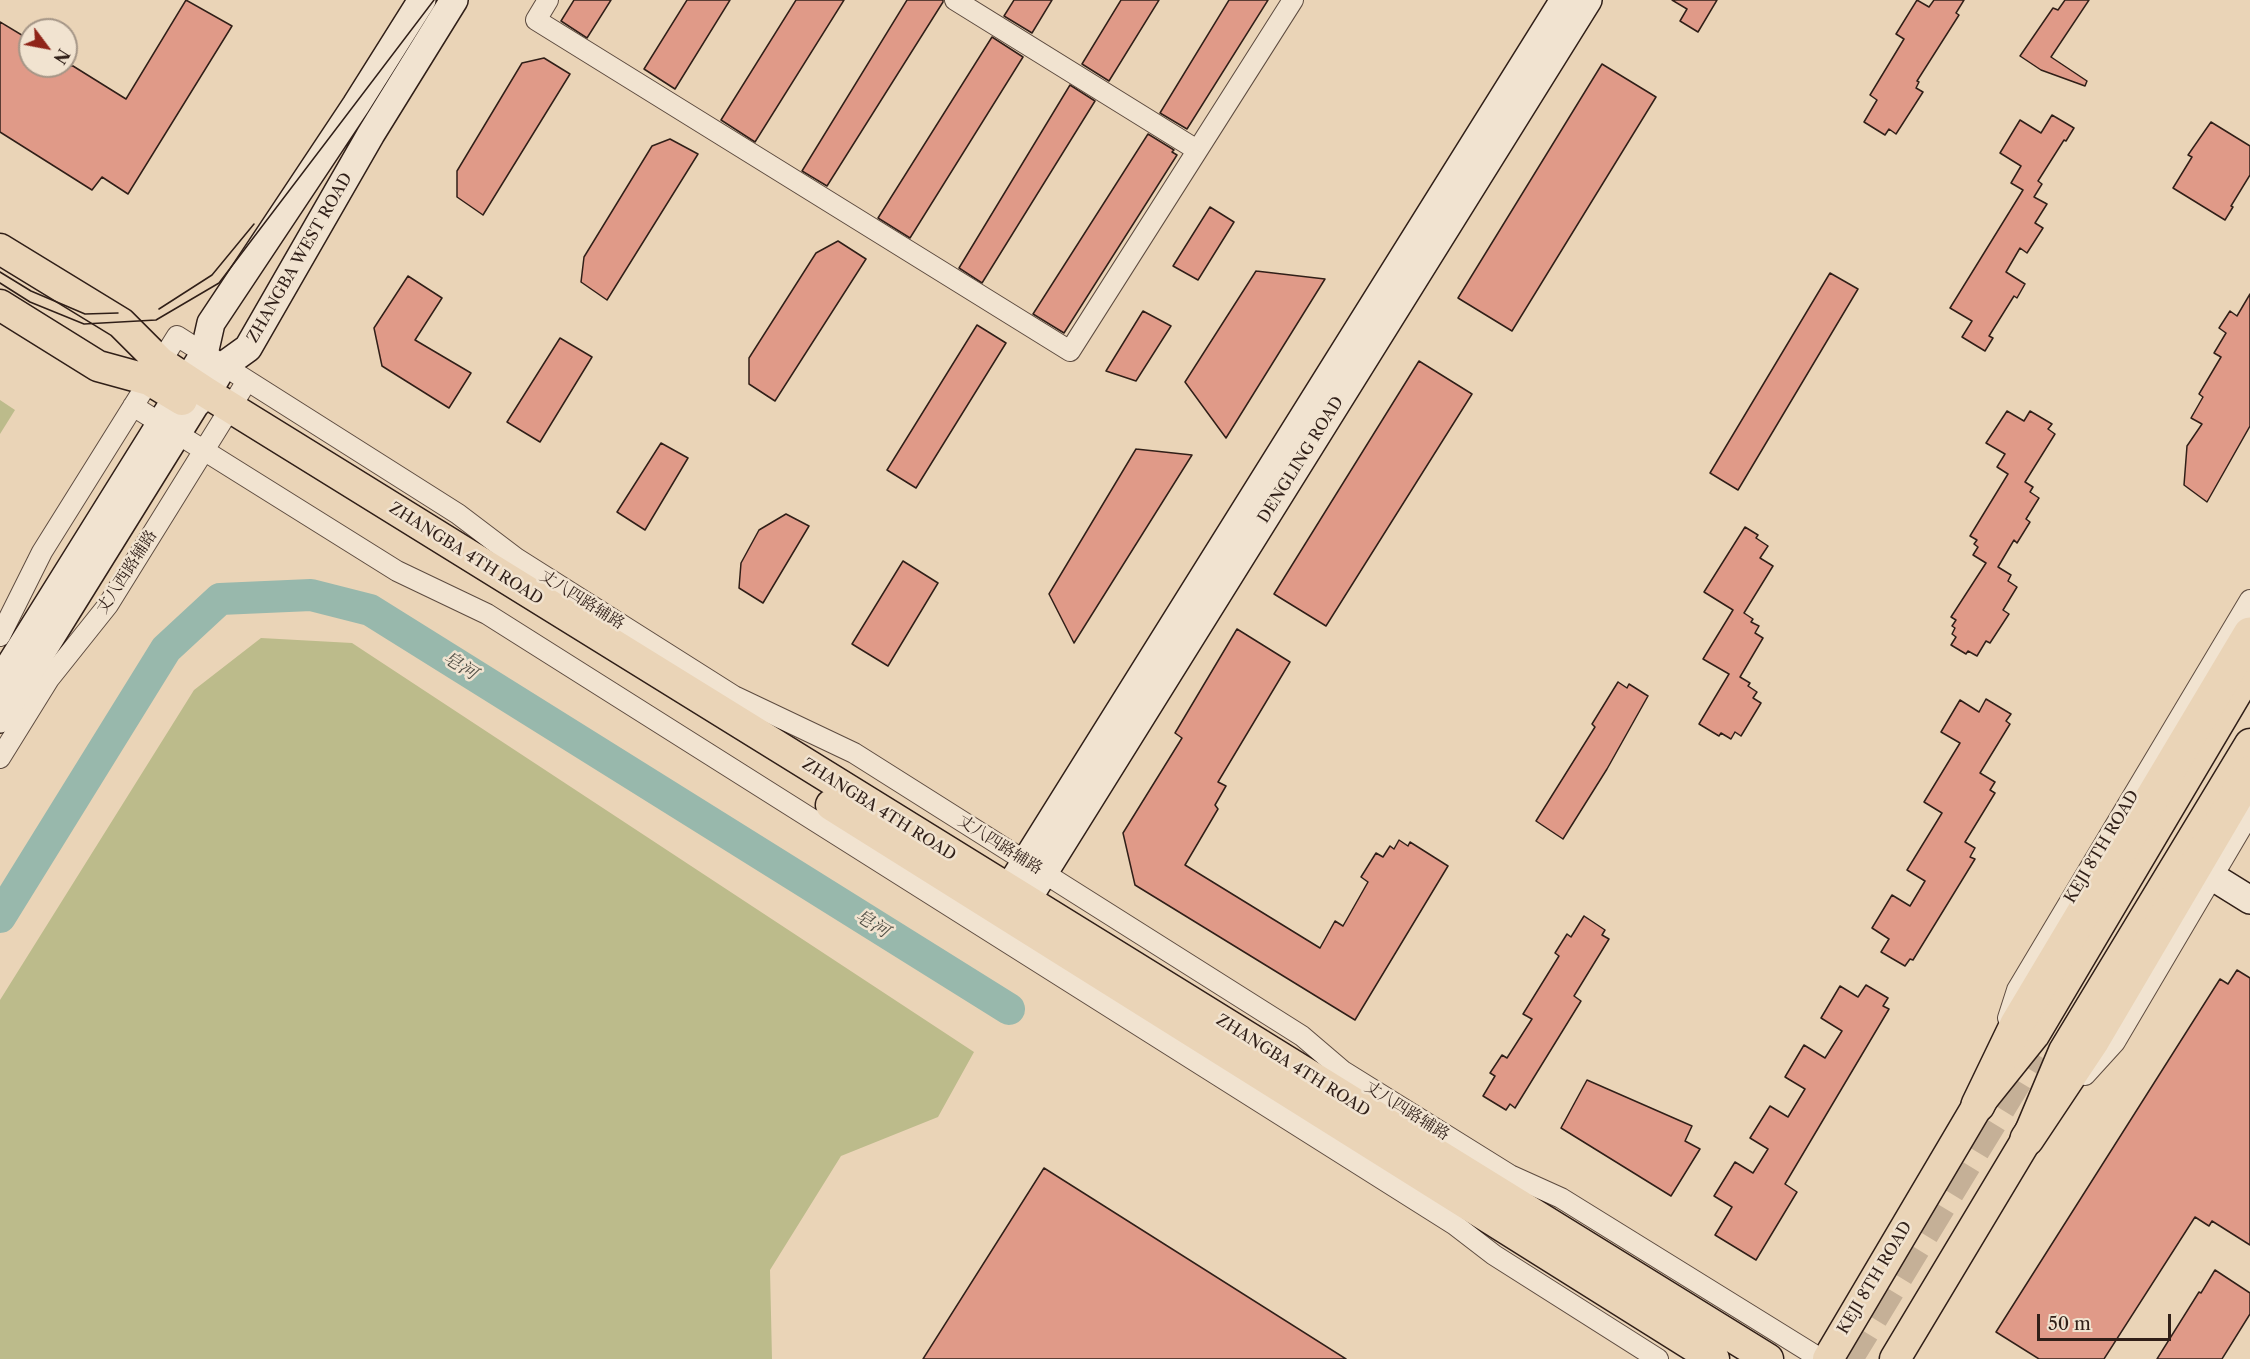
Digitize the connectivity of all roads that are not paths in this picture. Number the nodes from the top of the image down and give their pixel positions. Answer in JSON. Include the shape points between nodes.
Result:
{"nodes":[{"id":1,"x":422,"y":0,"type":"edge"},
{"id":2,"x":454,"y":0,"type":"edge"},
{"id":3,"x":548,"y":0,"type":"edge"},
{"id":4,"x":955,"y":0,"type":"edge"},
{"id":5,"x":1293,"y":0,"type":"edge"},
{"id":6,"x":1564,"y":0,"type":"edge"},
{"id":7,"x":1588,"y":0,"type":"edge"},
{"id":8,"x":1197,"y":150,"type":"junction"},
{"id":9,"x":0,"y":249,"type":"edge"},
{"id":10,"x":0,"y":305,"type":"edge"},
{"id":11,"x":213,"y":360,"type":"junction"},
{"id":12,"x":154,"y":371,"type":"junction"},
{"id":13,"x":247,"y":381,"type":"junction"},
{"id":14,"x":203,"y":401,"type":"junction"},
{"id":15,"x":133,"y":406,"type":"junction"},
{"id":16,"x":168,"y":429,"type":"junction"},
{"id":17,"x":205,"y":451,"type":"junction"},
{"id":18,"x":2250,"y":600,"type":"edge"},
{"id":19,"x":2250,"y":634,"type":"edge"},
{"id":20,"x":0,"y":636,"type":"edge"},
{"id":21,"x":2250,"y":670,"type":"edge"},
{"id":22,"x":0,"y":681,"type":"edge"},
{"id":23,"x":0,"y":719,"type":"edge"},
{"id":24,"x":2250,"y":744,"type":"edge"},
{"id":25,"x":0,"y":758,"type":"edge"},
{"id":26,"x":2250,"y":773,"type":"edge"},
{"id":27,"x":2250,"y":813,"type":"edge"},
{"id":28,"x":1035,"y":867,"type":"junction"},
{"id":29,"x":2213,"y":876,"type":"junction"},
{"id":30,"x":2250,"y":900,"type":"edge"},
{"id":31,"x":1011,"y":905,"type":"junction"},
{"id":32,"x":1978,"y":1105,"type":"junction"},
{"id":33,"x":2027,"y":1139,"type":"junction"},
{"id":34,"x":1658,"y":1359,"type":"edge"},
{"id":35,"x":1714,"y":1359,"type":"edge"},
{"id":36,"x":1768,"y":1359,"type":"edge"},
{"id":37,"x":1821,"y":1359,"type":"edge"},
{"id":38,"x":1828,"y":1359,"type":"edge"},
{"id":39,"x":1895,"y":1359,"type":"edge"}],
"edges":[{"from":1,"to":11,"type":"street","name":"ZHANGBA WEST ROAD","via":[[211,323]]},
{"from":2,"to":11,"type":"street","name":"ZHANGBA WEST ROAD","via":[[370,134],[248,348]]},
{"from":3,"to":8,"type":"street","via":[[536,20],[1070,351]]},
{"from":4,"to":8,"type":"street"},
{"from":5,"to":8,"type":"street"},
{"from":6,"to":28,"type":"street","name":"DENGLING ROAD"},
{"from":7,"to":28,"type":"street","name":"DENGLING ROAD"},
{"from":9,"to":12,"type":"main road","name":"ZHANGBA 4TH ROAD","via":[[121,323]]},
{"from":10,"to":12,"type":"main road","name":"ZHANGBA 4TH ROAD","via":[[98,366]]},
{"from":11,"to":12,"type":"street","name":"丈八四路辅路","via":[[177,336]]},
{"from":11,"to":13,"type":"street","name":"丈八四路辅路"},
{"from":11,"to":14,"type":"street","name":"ZHANGBA WEST ROAD"},
{"from":12,"to":14,"type":"main road","name":"ZHANGBA 4TH ROAD"},
{"from":12,"to":15,"type":"street"},
{"from":13,"to":14,"type":"street","name":"丈八西路辅路"},
{"from":13,"to":28,"type":"street","name":"丈八四路辅路","via":[[734,696],[854,753]]},
{"from":14,"to":16,"type":"street","name":"ZHANGBA WEST ROAD"},
{"from":14,"to":17,"type":"street","name":"丈八西路辅路"},
{"from":14,"to":31,"type":"main road","name":"ZHANGBA 4TH ROAD"},
{"from":15,"to":16,"type":"street"},
{"from":15,"to":20,"type":"street","via":[[42,552]]},
{"from":16,"to":17,"type":"street"},
{"from":16,"to":22,"type":"street","name":"ZHANGBA WEST ROAD"},
{"from":16,"to":23,"type":"street","name":"ZHANGBA WEST ROAD"},
{"from":17,"to":25,"type":"street","name":"丈八西路辅路","via":[[108,605],[49,679]]},
{"from":17,"to":34,"type":"street","via":[[397,571],[487,614],[1455,1225],[1494,1255]]},
{"from":18,"to":32,"type":"street","name":"KEJI 8TH ROAD","via":[[2018,990]]},
{"from":19,"to":32,"type":"highway","via":[[2017,1024]]},
{"from":21,"to":32,"type":"main road","name":"KEJI 8TH ROAD","via":[[2034,1035]]},
{"from":24,"to":33,"type":"main road","via":[[2064,1051]]},
{"from":26,"to":33,"type":"highway","via":[[2093,1040]]},
{"from":27,"to":29,"type":"street"},
{"from":28,"to":31,"type":"street","name":"DENGLING ROAD"},
{"from":28,"to":37,"type":"street","name":"丈八四路辅路","via":[[1302,1036],[1343,1071],[1510,1175],[1561,1198]]},
{"from":29,"to":30,"type":"street"},
{"from":29,"to":33,"type":"street","via":[[2115,1042]]},
{"from":31,"to":35,"type":"main road","name":"ZHANGBA 4TH ROAD"},
{"from":31,"to":36,"type":"main road","name":"ZHANGBA 4TH ROAD"},
{"from":32,"to":38,"type":"main road","name":"KEJI 8TH ROAD"},
{"from":33,"to":39,"type":"main road"}]}
